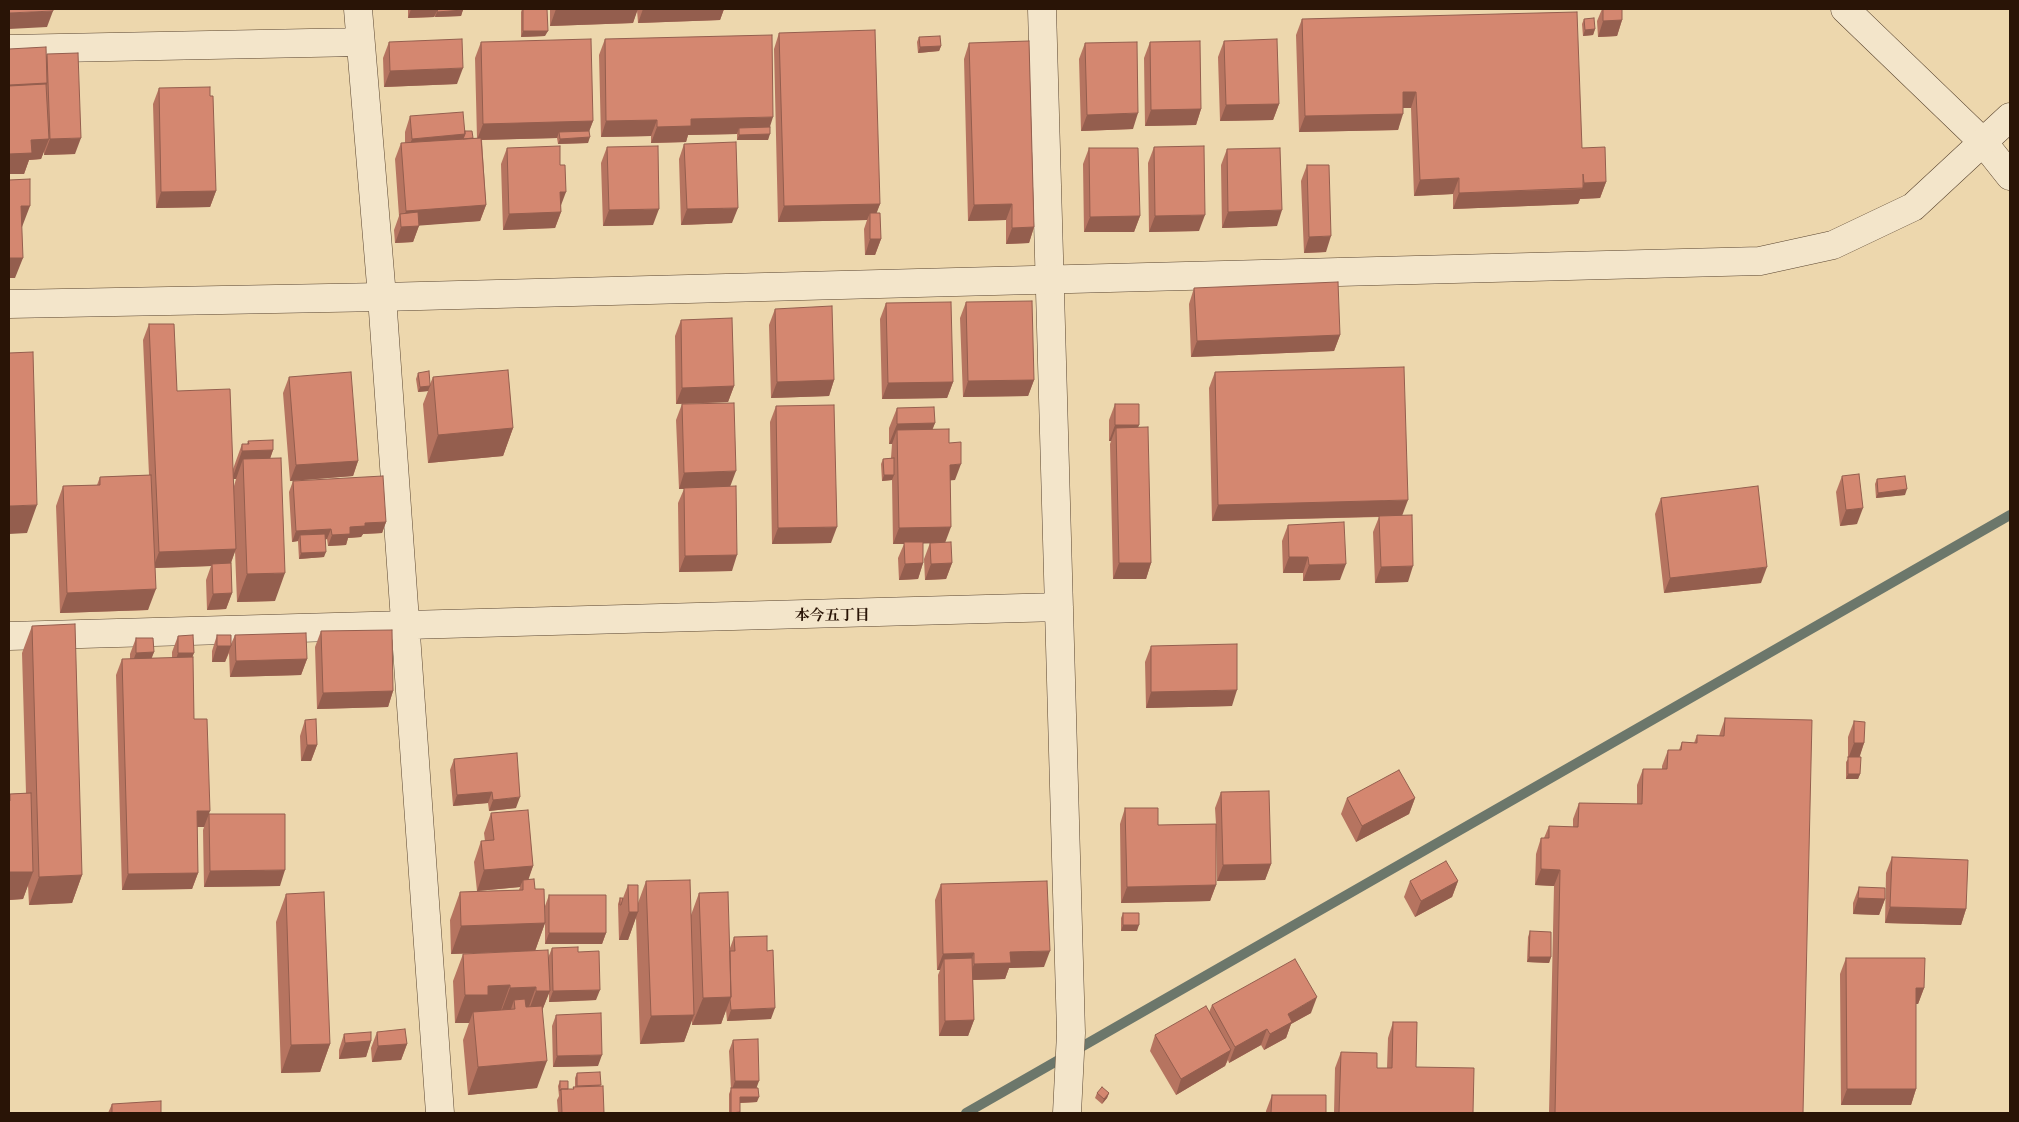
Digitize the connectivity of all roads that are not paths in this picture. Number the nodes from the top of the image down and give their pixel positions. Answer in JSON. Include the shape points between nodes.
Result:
{"nodes":[{"id":1,"x":358,"y":9,"type":"edge"},
{"id":2,"x":1042,"y":9,"type":"edge"},
{"id":3,"x":1845,"y":9,"type":"edge"},
{"id":4,"x":360,"y":42,"type":"junction"},
{"id":5,"x":9,"y":49,"type":"edge"},
{"id":6,"x":2008,"y":119,"type":"edge"},
{"id":7,"x":1983,"y":142,"type":"junction"},
{"id":8,"x":2010,"y":176,"type":"edge"},
{"id":9,"x":1049,"y":279,"type":"junction"},
{"id":10,"x":382,"y":297,"type":"junction"},
{"id":11,"x":9,"y":304,"type":"edge"},
{"id":12,"x":1059,"y":607,"type":"junction"},
{"id":13,"x":406,"y":625,"type":"junction"},
{"id":14,"x":9,"y":636,"type":"edge"},
{"id":15,"x":440,"y":1113,"type":"edge"},
{"id":16,"x":1067,"y":1113,"type":"edge"}],
"edges":[{"from":1,"to":4,"type":"street"},
{"from":2,"to":9,"type":"street"},
{"from":3,"to":7,"type":"street"},
{"from":4,"to":5,"type":"street"},
{"from":4,"to":10,"type":"street"},
{"from":6,"to":7,"type":"street"},
{"from":7,"to":8,"type":"street"},
{"from":7,"to":9,"type":"street","via":[[1913,206],[1834,245],[1760,260]]},
{"from":9,"to":10,"type":"street"},
{"from":9,"to":12,"type":"street"},
{"from":10,"to":11,"type":"street"},
{"from":10,"to":13,"type":"street"},
{"from":12,"to":13,"type":"street"},
{"from":12,"to":16,"type":"street","via":[[1071,1033]]},
{"from":13,"to":14,"type":"street"},
{"from":13,"to":15,"type":"street"}]}
